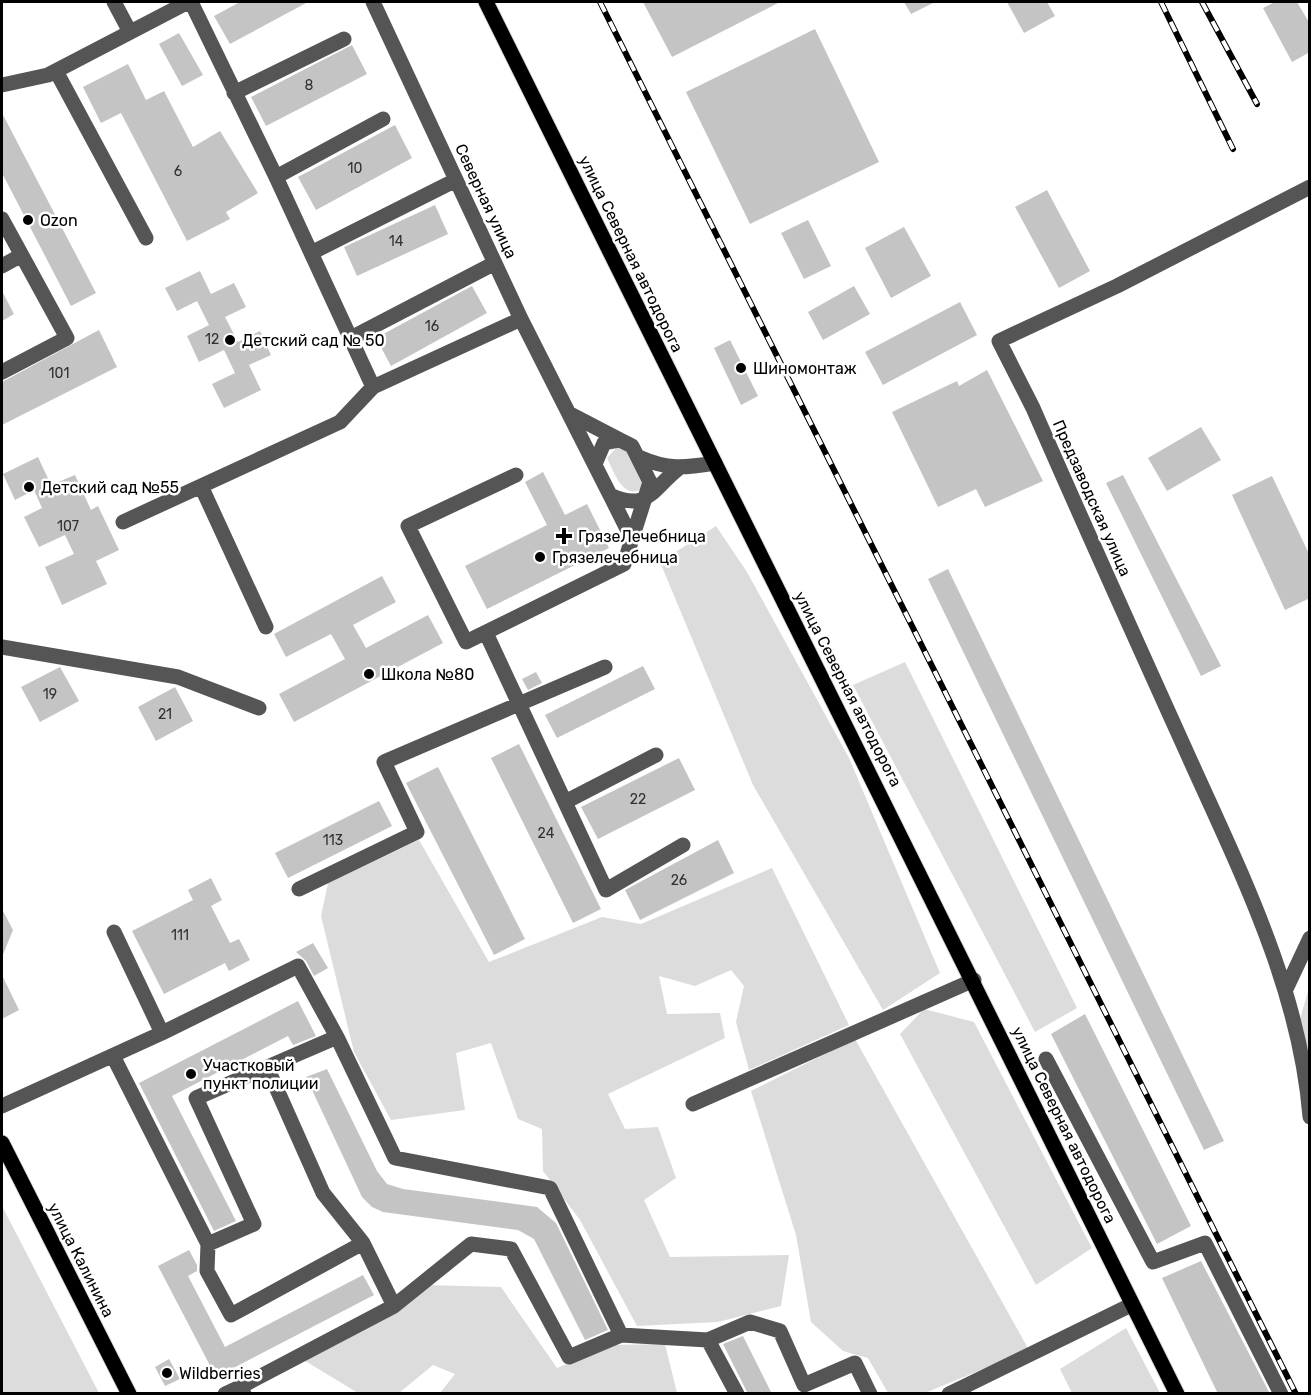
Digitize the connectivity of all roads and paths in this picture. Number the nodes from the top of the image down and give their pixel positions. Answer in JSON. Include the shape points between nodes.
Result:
{"nodes":[{"id":1,"x":114,"y":2,"type":"edge"},
{"id":2,"x":185,"y":2,"type":"edge"},
{"id":3,"x":373,"y":2,"type":"edge"},
{"id":4,"x":486,"y":2,"type":"edge"},
{"id":5,"x":130,"y":32,"type":"junction"},
{"id":6,"x":344,"y":39,"type":"dead end"},
{"id":7,"x":56,"y":71,"type":"junction"},
{"id":8,"x":2,"y":85,"type":"edge"},
{"id":9,"x":234,"y":93,"type":"junction"},
{"id":10,"x":383,"y":119,"type":"dead end"},
{"id":11,"x":276,"y":177,"type":"junction"},
{"id":12,"x":456,"y":180,"type":"junction"},
{"id":13,"x":1310,"y":187,"type":"edge"},
{"id":14,"x":2,"y":219,"type":"edge"},
{"id":15,"x":146,"y":238,"type":"dead end"},
{"id":16,"x":312,"y":253,"type":"junction"},
{"id":17,"x":20,"y":256,"type":"junction"},
{"id":18,"x":495,"y":263,"type":"junction"},
{"id":19,"x":2,"y":266,"type":"edge"},
{"id":20,"x":521,"y":319,"type":"junction"},
{"id":21,"x":351,"y":338,"type":"junction"},
{"id":22,"x":2,"y":372,"type":"edge"},
{"id":23,"x":373,"y":387,"type":"junction"},
{"id":24,"x":570,"y":414,"type":"junction"},
{"id":25,"x":620,"y":440,"type":"junction"},
{"id":26,"x":639,"y":457,"type":"junction"},
{"id":27,"x":595,"y":464,"type":"junction"},
{"id":28,"x":715,"y":464,"type":"junction"},
{"id":29,"x":679,"y":468,"type":"junction"},
{"id":30,"x":516,"y":476,"type":"dead end"},
{"id":31,"x":201,"y":486,"type":"junction"},
{"id":32,"x":610,"y":495,"type":"junction"},
{"id":33,"x":644,"y":500,"type":"junction"},
{"id":34,"x":123,"y":522,"type":"dead end"},
{"id":35,"x":630,"y":537,"type":"junction"},
{"id":36,"x":266,"y":627,"type":"dead end"},
{"id":37,"x":486,"y":633,"type":"junction"},
{"id":38,"x":2,"y":647,"type":"edge"},
{"id":39,"x":604,"y":667,"type":"dead end"},
{"id":40,"x":519,"y":704,"type":"junction"},
{"id":41,"x":259,"y":708,"type":"dead end"},
{"id":42,"x":656,"y":755,"type":"dead end"},
{"id":43,"x":565,"y":802,"type":"junction"},
{"id":44,"x":683,"y":845,"type":"dead end"},
{"id":45,"x":299,"y":889,"type":"dead end"},
{"id":46,"x":114,"y":932,"type":"dead end"},
{"id":47,"x":1310,"y":938,"type":"edge"},
{"id":48,"x":974,"y":980,"type":"junction"},
{"id":49,"x":1286,"y":989,"type":"junction"},
{"id":50,"x":162,"y":1033,"type":"junction"},
{"id":51,"x":337,"y":1037,"type":"junction"},
{"id":52,"x":113,"y":1056,"type":"junction"},
{"id":53,"x":1046,"y":1059,"type":"dead end"},
{"id":54,"x":267,"y":1067,"type":"junction"},
{"id":55,"x":693,"y":1104,"type":"dead end"},
{"id":56,"x":2,"y":1106,"type":"edge"},
{"id":57,"x":1310,"y":1117,"type":"edge"},
{"id":58,"x":2,"y":1143,"type":"edge"},
{"id":59,"x":208,"y":1244,"type":"junction"},
{"id":60,"x":363,"y":1244,"type":"junction"},
{"id":61,"x":1131,"y":1305,"type":"junction"},
{"id":62,"x":394,"y":1306,"type":"junction"},
{"id":63,"x":621,"y":1335,"type":"junction"},
{"id":64,"x":708,"y":1340,"type":"junction"},
{"id":65,"x":242,"y":1390,"type":"edge"},
{"id":66,"x":129,"y":1394,"type":"edge"},
{"id":67,"x":225,"y":1394,"type":"edge"},
{"id":68,"x":736,"y":1394,"type":"edge"},
{"id":69,"x":870,"y":1394,"type":"edge"},
{"id":70,"x":949,"y":1394,"type":"edge"},
{"id":71,"x":1177,"y":1394,"type":"edge"},
{"id":72,"x":1281,"y":1394,"type":"edge"}],
"edges":[{"from":1,"to":5,"type":"street"},
{"from":2,"to":5,"type":"street"},
{"from":2,"to":9,"type":"street"},
{"from":3,"to":12,"type":"street","name":"Северная улица"},
{"from":4,"to":28,"type":"main road","name":"улица Северная автодорога"},
{"from":5,"to":7,"type":"street"},
{"from":6,"to":9,"type":"street"},
{"from":7,"to":8,"type":"street"},
{"from":7,"to":15,"type":"street"},
{"from":9,"to":11,"type":"street"},
{"from":10,"to":11,"type":"street"},
{"from":11,"to":16,"type":"street"},
{"from":12,"to":16,"type":"street"},
{"from":12,"to":18,"type":"street","name":"Северная улица"},
{"from":13,"to":49,"type":"street","name":"Предзаводская улица","via":[[1117,286],[999,341],[1033,408],[1238,865]]},
{"from":14,"to":17,"type":"street"},
{"from":16,"to":21,"type":"street"},
{"from":17,"to":19,"type":"street"},
{"from":17,"to":22,"type":"street","via":[[67,338]]},
{"from":18,"to":20,"type":"street","name":"Северная улица"},
{"from":18,"to":21,"type":"street"},
{"from":20,"to":23,"type":"street"},
{"from":20,"to":24,"type":"street","name":"Северная улица"},
{"from":21,"to":23,"type":"street"},
{"from":23,"to":31,"type":"street","via":[[340,422]]},
{"from":24,"to":25,"type":"street"},
{"from":24,"to":27,"type":"street","name":"Северная улица"},
{"from":25,"to":26,"type":"street","via":[[632,446]]},
{"from":25,"to":27,"type":"street","via":[[604,443]]},
{"from":26,"to":29,"type":"street","via":[[660,466]]},
{"from":26,"to":33,"type":"street","via":[[650,482]]},
{"from":27,"to":32,"type":"street"},
{"from":28,"to":29,"type":"street"},
{"from":28,"to":48,"type":"main road","name":"улица Северная автодорога"},
{"from":29,"to":33,"type":"street"},
{"from":30,"to":37,"type":"street","via":[[408,526],[466,642]]},
{"from":31,"to":34,"type":"street"},
{"from":31,"to":36,"type":"street"},
{"from":32,"to":33,"type":"street","via":[[629,503]]},
{"from":32,"to":35,"type":"street"},
{"from":33,"to":35,"type":"street"},
{"from":35,"to":37,"type":"street","via":[[624,564]]},
{"from":37,"to":40,"type":"street"},
{"from":38,"to":41,"type":"street","via":[[178,677]]},
{"from":39,"to":40,"type":"street"},
{"from":40,"to":43,"type":"street"},
{"from":40,"to":45,"type":"street","via":[[384,762],[417,832]]},
{"from":42,"to":43,"type":"street"},
{"from":43,"to":44,"type":"street","via":[[606,890]]},
{"from":46,"to":50,"type":"street"},
{"from":47,"to":49,"type":"street"},
{"from":48,"to":55,"type":"street"},
{"from":48,"to":61,"type":"main road","name":"улица Северная автодорога"},
{"from":49,"to":57,"type":"street","name":"Предзаводская улица","via":[[1307,1084]]},
{"from":50,"to":51,"type":"street","via":[[298,966]]},
{"from":50,"to":52,"type":"street"},
{"from":51,"to":54,"type":"street"},
{"from":51,"to":63,"type":"street","via":[[395,1158],[550,1188]]},
{"from":52,"to":56,"type":"street"},
{"from":52,"to":59,"type":"street"},
{"from":53,"to":72,"type":"street","via":[[1153,1262],[1205,1243]]},
{"from":54,"to":59,"type":"street","via":[[196,1098],[254,1224]]},
{"from":54,"to":60,"type":"street","via":[[324,1193]]},
{"from":58,"to":66,"type":"main road","name":"улица Калинина"},
{"from":59,"to":60,"type":"street","via":[[207,1271],[231,1315]]},
{"from":60,"to":62,"type":"street"},
{"from":61,"to":70,"type":"street"},
{"from":61,"to":71,"type":"main road","name":"улица Северная автодорога"},
{"from":62,"to":63,"type":"street","via":[[471,1244],[511,1249],[568,1357]]},
{"from":62,"to":65,"type":"street"},
{"from":63,"to":64,"type":"street"},
{"from":64,"to":68,"type":"street"},
{"from":64,"to":69,"type":"street","via":[[750,1322],[780,1331],[804,1385],[855,1363]]},
{"from":65,"to":67,"type":"street"}]}
